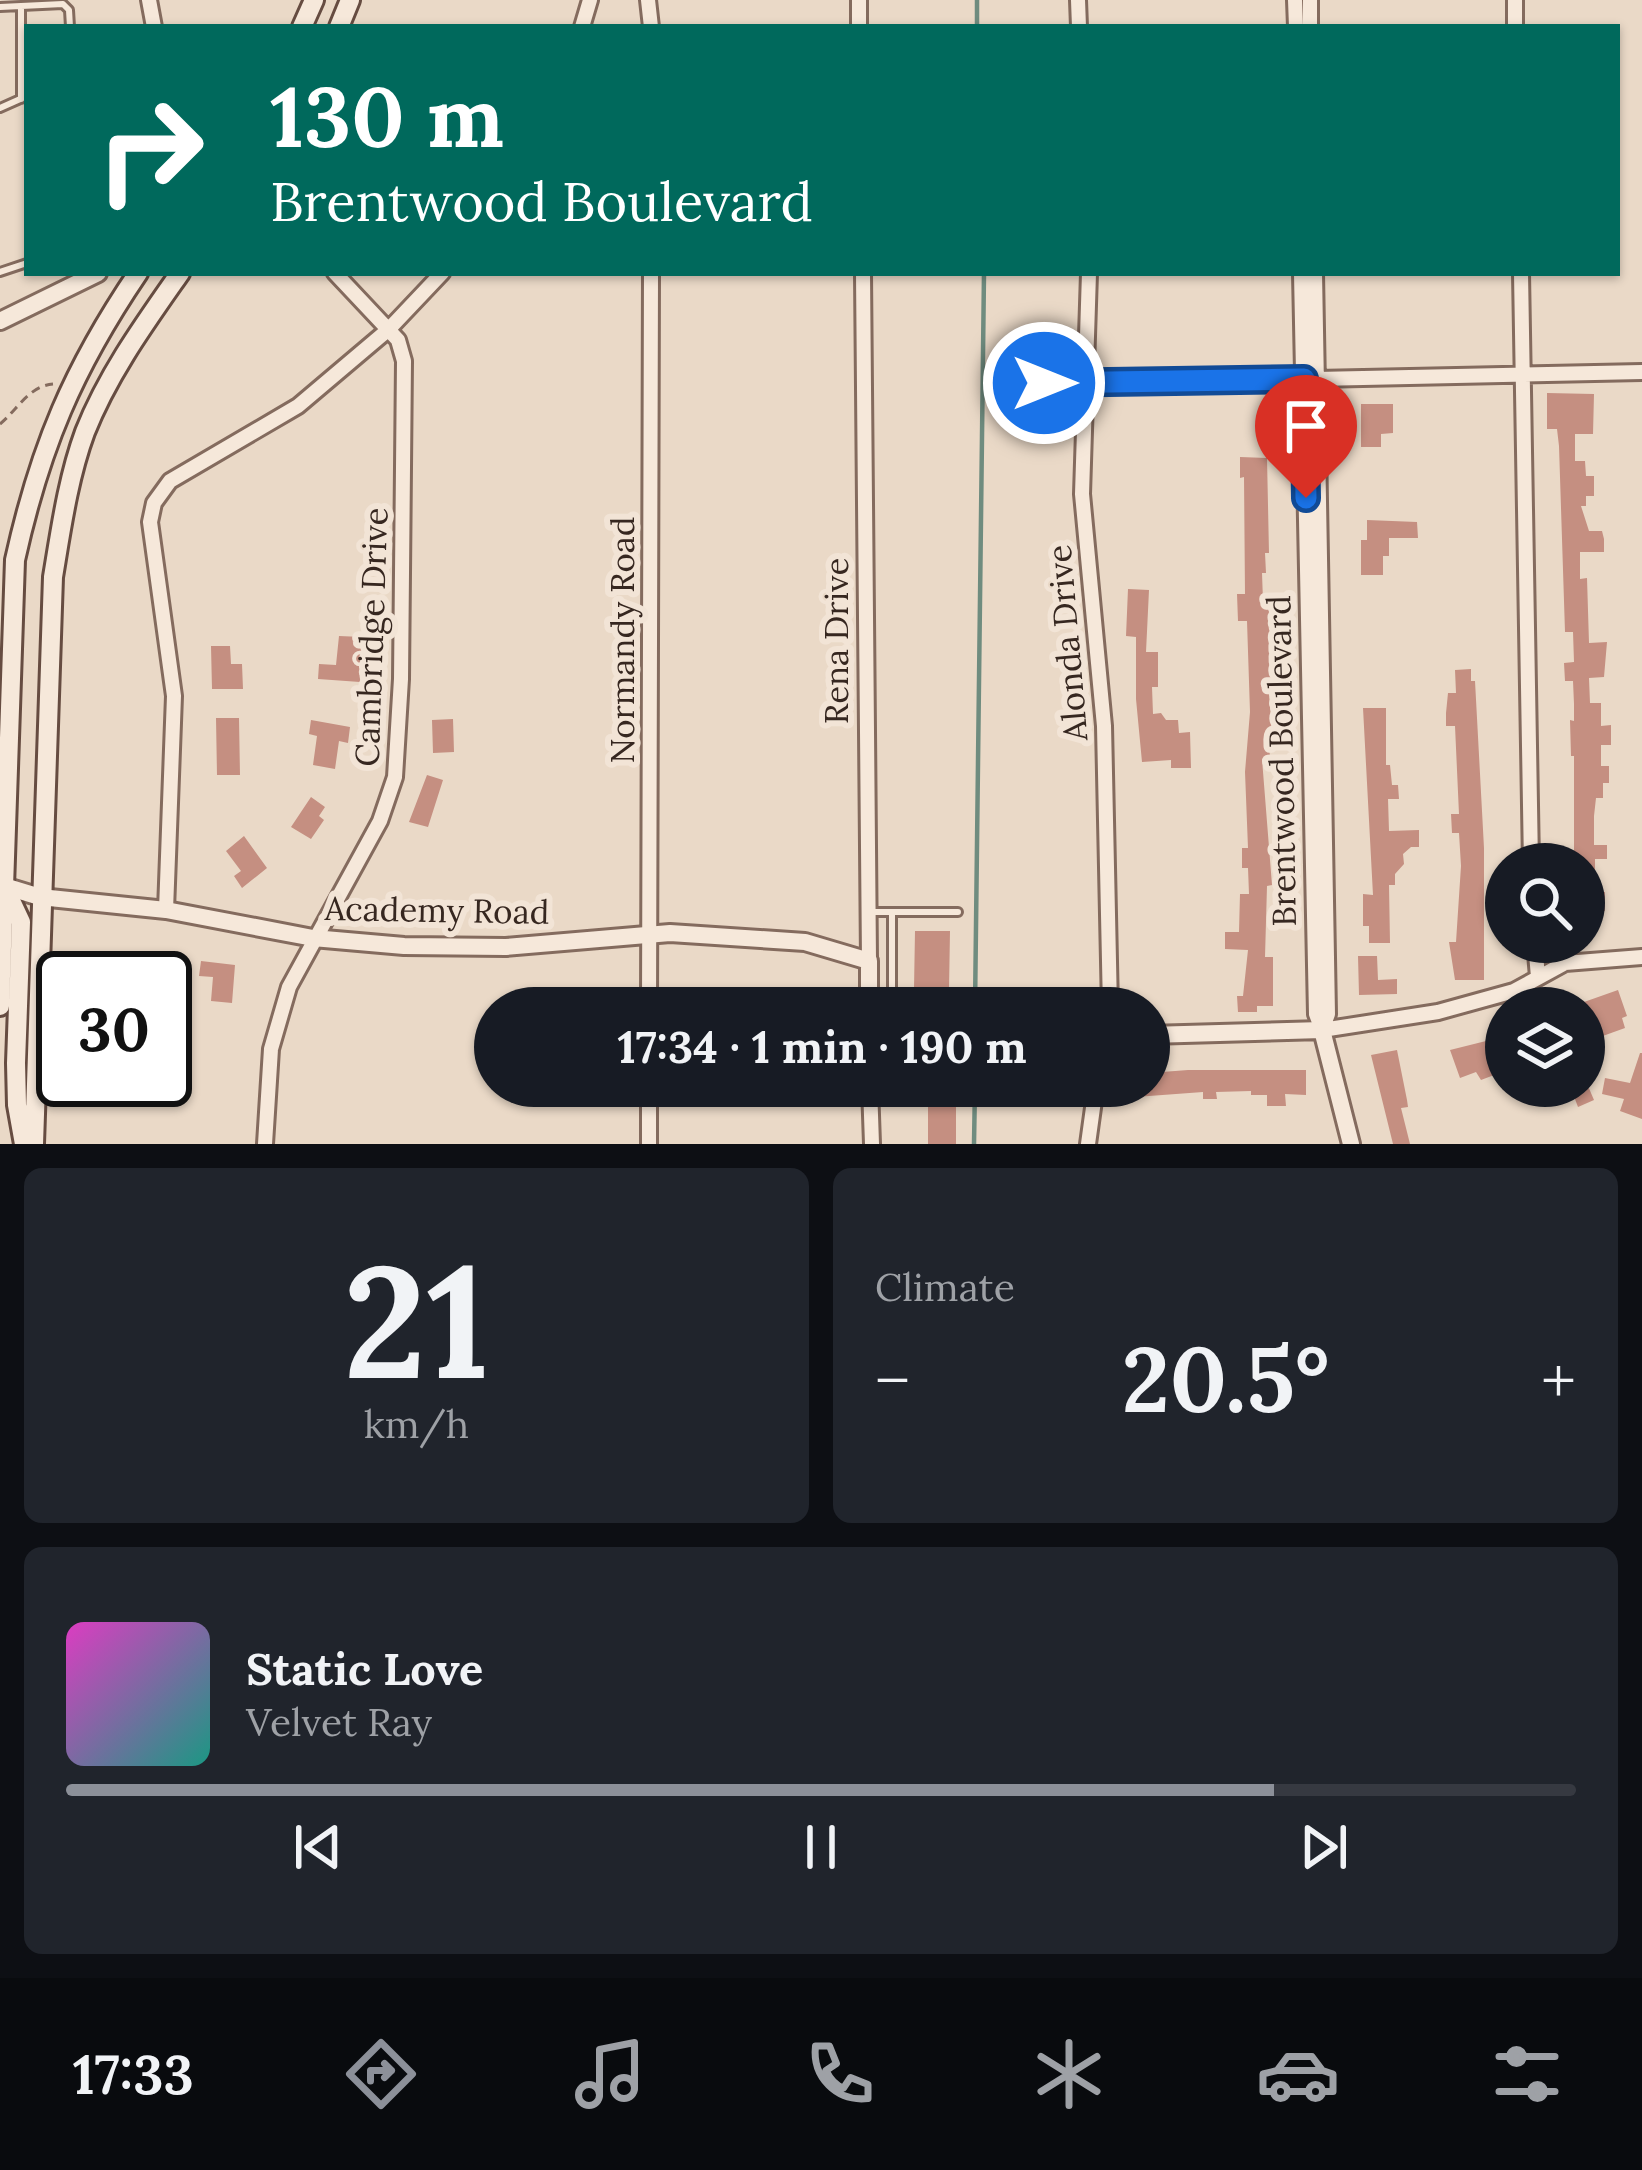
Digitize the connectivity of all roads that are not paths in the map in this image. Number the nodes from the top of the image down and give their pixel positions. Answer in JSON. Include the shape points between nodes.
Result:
{"nodes":[{"id":1,"x":0,"y":7,"type":"edge"},
{"id":2,"x":21,"y":7,"type":"junction"},
{"id":3,"x":70,"y":24,"type":"edge"},
{"id":4,"x":24,"y":98,"type":"edge"},
{"id":5,"x":0,"y":108,"type":"edge"},
{"id":6,"x":92,"y":276,"type":"edge"},
{"id":7,"x":136,"y":276,"type":"edge"},
{"id":8,"x":178,"y":276,"type":"edge"},
{"id":9,"x":338,"y":276,"type":"edge"},
{"id":10,"x":439,"y":276,"type":"edge"},
{"id":11,"x":651,"y":276,"type":"edge"},
{"id":12,"x":863,"y":276,"type":"edge"},
{"id":13,"x":1089,"y":276,"type":"edge"},
{"id":14,"x":1301,"y":276,"type":"edge"},
{"id":15,"x":1315,"y":276,"type":"edge"},
{"id":16,"x":1521,"y":276,"type":"edge"},
{"id":17,"x":0,"y":321,"type":"edge"},
{"id":18,"x":389,"y":329,"type":"junction"},
{"id":19,"x":1642,"y":372,"type":"edge"},
{"id":20,"x":1523,"y":376,"type":"junction"},
{"id":21,"x":1310,"y":379,"type":"junction"},
{"id":22,"x":1004,"y":382,"type":"dead end"},
{"id":23,"x":1084,"y":384,"type":"junction"},
{"id":24,"x":8,"y":567,"type":"edge"},
{"id":25,"x":1531,"y":843,"type":"edge"},
{"id":26,"x":2,"y":885,"type":"edge"},
{"id":27,"x":40,"y":897,"type":"junction"},
{"id":28,"x":166,"y":910,"type":"junction"},
{"id":29,"x":868,"y":912,"type":"junction"},
{"id":30,"x":892,"y":912,"type":"junction"},
{"id":31,"x":958,"y":912,"type":"dead end"},
{"id":32,"x":649,"y":933,"type":"junction"},
{"id":33,"x":313,"y":938,"type":"junction"},
{"id":34,"x":1642,"y":957,"type":"edge"},
{"id":35,"x":1537,"y":963,"type":"edge"},
{"id":36,"x":869,"y":970,"type":"junction"},
{"id":37,"x":1538,"y":977,"type":"junction"},
{"id":38,"x":892,"y":979,"type":"junction"},
{"id":39,"x":649,"y":987,"type":"edge"},
{"id":40,"x":869,"y":987,"type":"edge"},
{"id":41,"x":892,"y":987,"type":"edge"},
{"id":42,"x":1110,"y":987,"type":"edge"},
{"id":43,"x":0,"y":1006,"type":"edge"},
{"id":44,"x":1322,"y":1030,"type":"junction"},
{"id":45,"x":1170,"y":1034,"type":"edge"},
{"id":46,"x":649,"y":1107,"type":"edge"},
{"id":47,"x":871,"y":1107,"type":"edge"},
{"id":48,"x":1093,"y":1107,"type":"edge"},
{"id":49,"x":25,"y":1144,"type":"edge"},
{"id":50,"x":34,"y":1144,"type":"edge"},
{"id":51,"x":265,"y":1144,"type":"edge"},
{"id":52,"x":649,"y":1144,"type":"edge"},
{"id":53,"x":872,"y":1144,"type":"edge"},
{"id":54,"x":1088,"y":1144,"type":"edge"},
{"id":55,"x":1351,"y":1144,"type":"edge"}],
"edges":[{"from":1,"to":2,"type":"lane"},
{"from":2,"to":3,"type":"lane","via":[[63,4]]},
{"from":2,"to":4,"type":"lane"},
{"from":4,"to":5,"type":"lane"},
{"from":6,"to":17,"type":"street"},
{"from":7,"to":24,"type":"main road","via":[[69,386]]},
{"from":8,"to":27,"type":"main road","via":[[104,394],[64,506],[53,577]]},
{"from":9,"to":18,"type":"street","name":"Cambridge Drive"},
{"from":10,"to":18,"type":"street"},
{"from":11,"to":32,"type":"street","name":"Normandy Road"},
{"from":12,"to":29,"type":"street","name":"Rena Drive"},
{"from":13,"to":23,"type":"street","name":"Alonda Drive"},
{"from":14,"to":21,"type":"street","name":"Brentwood Boulevard"},
{"from":15,"to":21,"type":"street","name":"Brentwood Boulevard"},
{"from":16,"to":20,"type":"street"},
{"from":18,"to":28,"type":"street","via":[[298,406],[170,481],[154,503],[174,696]]},
{"from":18,"to":33,"type":"street","name":"Cambridge Drive","via":[[404,361],[394,777],[380,820]]},
{"from":19,"to":20,"type":"street"},
{"from":20,"to":21,"type":"street"},
{"from":20,"to":25,"type":"street"},
{"from":21,"to":23,"type":"street"},
{"from":21,"to":44,"type":"street","name":"Brentwood Boulevard"},
{"from":22,"to":23,"type":"street"},
{"from":23,"to":42,"type":"street","name":"Alonda Drive"},
{"from":24,"to":26,"type":"main road"},
{"from":26,"to":27,"type":"street","name":"Academy Road"},
{"from":26,"to":43,"type":"main road"},
{"from":26,"to":49,"type":"main road","via":[[21,922],[16,1084]]},
{"from":27,"to":28,"type":"street","name":"Academy Road"},
{"from":27,"to":50,"type":"main road"},
{"from":28,"to":33,"type":"street","name":"Academy Road"},
{"from":29,"to":30,"type":"lane"},
{"from":29,"to":36,"type":"street","name":"Rena Drive"},
{"from":30,"to":31,"type":"lane"},
{"from":30,"to":38,"type":"lane"},
{"from":32,"to":33,"type":"street","name":"Academy Road","via":[[506,947]]},
{"from":32,"to":36,"type":"street","name":"Academy Road","via":[[805,942]]},
{"from":32,"to":39,"type":"street","name":"Normandy Road"},
{"from":33,"to":51,"type":"street","name":"Cambridge Drive","via":[[275,1028]]},
{"from":34,"to":37,"type":"street","via":[[1565,963]]},
{"from":35,"to":37,"type":"street"},
{"from":36,"to":38,"type":"lane"},
{"from":36,"to":40,"type":"street","name":"Rena Drive"},
{"from":37,"to":44,"type":"street","via":[[1438,1012]]},
{"from":38,"to":41,"type":"lane"},
{"from":44,"to":45,"type":"street"},
{"from":44,"to":55,"type":"street","name":"Brentwood Boulevard"},
{"from":46,"to":52,"type":"street"},
{"from":47,"to":53,"type":"street"},
{"from":48,"to":54,"type":"street"}]}
